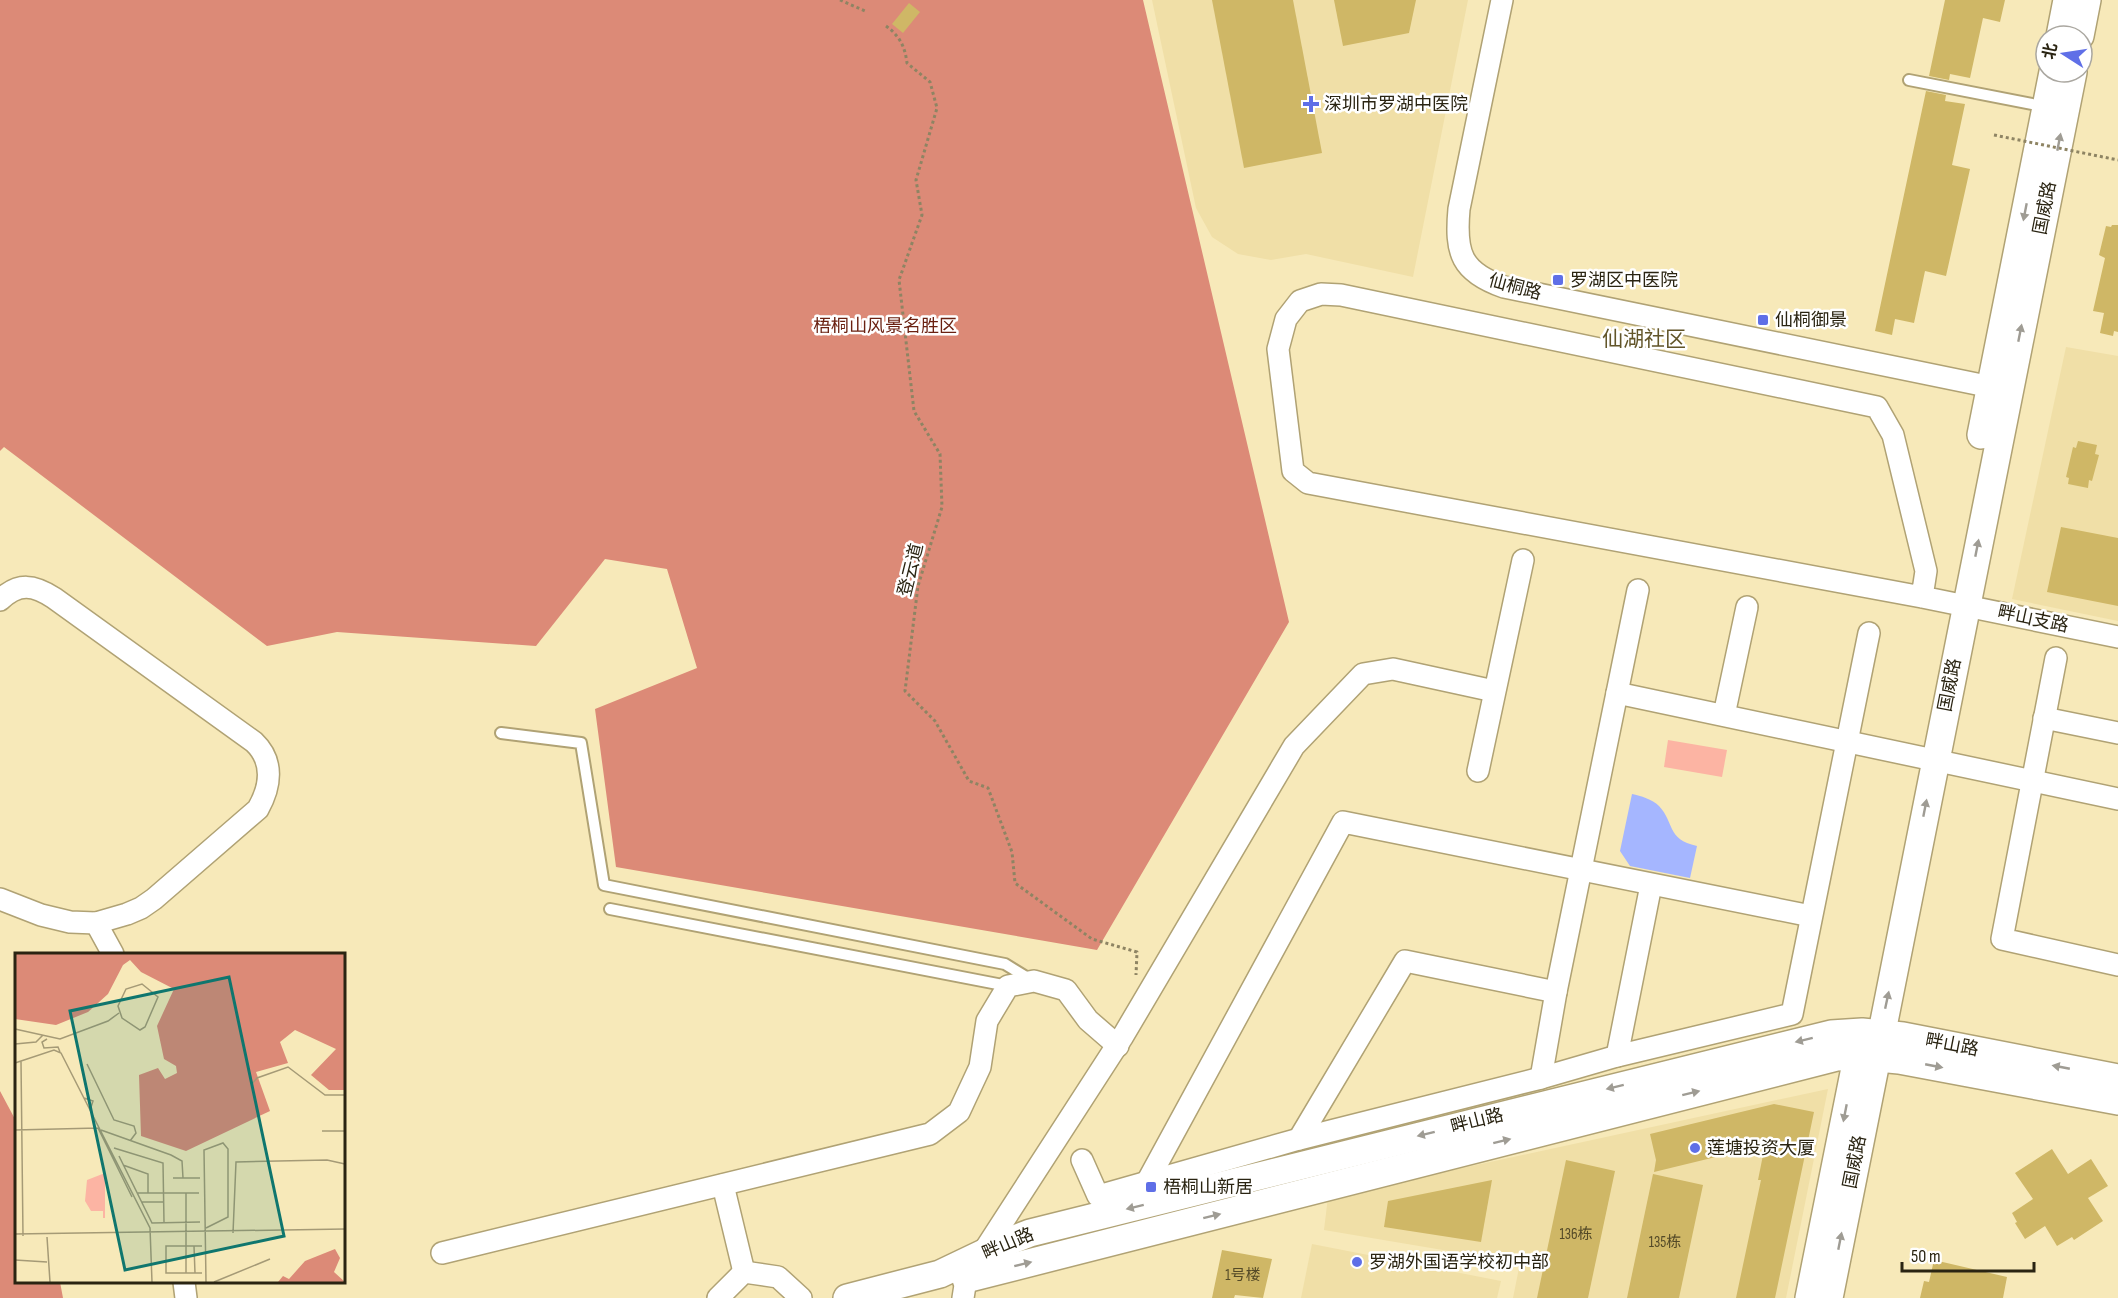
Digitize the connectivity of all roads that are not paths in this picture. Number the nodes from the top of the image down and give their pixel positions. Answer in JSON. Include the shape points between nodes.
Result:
{"nodes":[{"id":1,"x":1502,"y":0,"type":"edge"},
{"id":2,"x":2067,"y":0,"type":"edge"},
{"id":3,"x":2087,"y":0,"type":"edge"},
{"id":4,"x":2062,"y":24,"type":"edge"},
{"id":5,"x":2082,"y":24,"type":"edge"},
{"id":6,"x":1909,"y":80,"type":"dead end"},
{"id":7,"x":2054,"y":84,"type":"edge"},
{"id":8,"x":2067,"y":84,"type":"edge"},
{"id":9,"x":2055,"y":109,"type":"junction"},
{"id":10,"x":2000,"y":389,"type":"junction"},
{"id":11,"x":1523,"y":560,"type":"dead end"},
{"id":12,"x":1638,"y":590,"type":"dead end"},
{"id":13,"x":0,"y":600,"type":"edge"},
{"id":14,"x":1945,"y":602,"type":"junction"},
{"id":15,"x":1747,"y":607,"type":"dead end"},
{"id":16,"x":1869,"y":633,"type":"dead end"},
{"id":17,"x":2118,"y":637,"type":"edge"},
{"id":18,"x":2056,"y":658,"type":"dead end"},
{"id":19,"x":1494,"y":691,"type":"junction"},
{"id":20,"x":1617,"y":693,"type":"junction"},
{"id":21,"x":1724,"y":716,"type":"junction"},
{"id":22,"x":2044,"y":718,"type":"junction"},
{"id":23,"x":501,"y":733,"type":"dead end"},
{"id":24,"x":2118,"y":733,"type":"edge"},
{"id":25,"x":1847,"y":742,"type":"junction"},
{"id":26,"x":1926,"y":758,"type":"junction"},
{"id":27,"x":1478,"y":771,"type":"dead end"},
{"id":28,"x":2032,"y":781,"type":"junction"},
{"id":29,"x":2118,"y":799,"type":"edge"},
{"id":30,"x":1581,"y":870,"type":"junction"},
{"id":31,"x":1651,"y":885,"type":"junction"},
{"id":32,"x":0,"y":899,"type":"edge"},
{"id":33,"x":610,"y":909,"type":"dead end"},
{"id":34,"x":1811,"y":916,"type":"junction"},
{"id":35,"x":96,"y":923,"type":"junction"},
{"id":36,"x":111,"y":953,"type":"edge"},
{"id":37,"x":2118,"y":965,"type":"edge"},
{"id":38,"x":1034,"y":981,"type":"junction"},
{"id":39,"x":1008,"y":986,"type":"junction"},
{"id":40,"x":1556,"y":992,"type":"junction"},
{"id":41,"x":1869,"y":1044,"type":"junction"},
{"id":42,"x":1118,"y":1046,"type":"junction"},
{"id":43,"x":1617,"y":1056,"type":"junction"},
{"id":44,"x":1541,"y":1078,"type":"junction"},
{"id":45,"x":2118,"y":1078,"type":"edge"},
{"id":46,"x":2118,"y":1101,"type":"edge"},
{"id":47,"x":1299,"y":1139,"type":"junction"},
{"id":48,"x":1082,"y":1160,"type":"dead end"},
{"id":49,"x":1147,"y":1182,"type":"junction"},
{"id":50,"x":723,"y":1185,"type":"junction"},
{"id":51,"x":442,"y":1253,"type":"dead end"},
{"id":52,"x":982,"y":1254,"type":"junction"},
{"id":53,"x":744,"y":1272,"type":"junction"},
{"id":54,"x":184,"y":1283,"type":"edge"},
{"id":55,"x":964,"y":1288,"type":"edge"},
{"id":56,"x":186,"y":1298,"type":"edge"},
{"id":57,"x":718,"y":1298,"type":"edge"},
{"id":58,"x":801,"y":1298,"type":"edge"},
{"id":59,"x":848,"y":1298,"type":"edge"},
{"id":60,"x":1809,"y":1298,"type":"edge"},
{"id":61,"x":1829,"y":1298,"type":"edge"}],
"edges":[{"from":1,"to":10,"type":"street","name":"仙桐路","via":[[1458,225],[1461,255],[1480,278],[1504,287]]},
{"from":2,"to":4,"type":"street"},
{"from":3,"to":5,"type":"street"},
{"from":6,"to":9,"type":"lane"},
{"from":7,"to":9,"type":"street","name":"国威路"},
{"from":8,"to":9,"type":"street","name":"国威路"},
{"from":9,"to":10,"type":"street","name":"国威路"},
{"from":10,"to":14,"type":"street","name":"国威路"},
{"from":11,"to":19,"type":"street"},
{"from":12,"to":20,"type":"street"},
{"from":13,"to":35,"type":"street","via":[[15,589],[37,588],[45,592],[254,742],[267,761],[268,787],[249,818],[141,908]]},
{"from":14,"to":14,"type":"street","name":"畔山支路","via":[[1308,483],[1293,471],[1278,349],[1286,319],[1300,301],[1321,294],[1341,295],[1877,408],[1893,435],[1926,571]]},
{"from":14,"to":17,"type":"street","name":"畔山支路"},
{"from":14,"to":26,"type":"street","name":"国威路"},
{"from":15,"to":21,"type":"street"},
{"from":16,"to":25,"type":"street"},
{"from":18,"to":22,"type":"street"},
{"from":19,"to":27,"type":"street"},
{"from":19,"to":42,"type":"street","via":[[1393,669],[1363,675],[1294,746]]},
{"from":20,"to":21,"type":"street"},
{"from":20,"to":30,"type":"street"},
{"from":21,"to":25,"type":"street"},
{"from":22,"to":24,"type":"street"},
{"from":22,"to":28,"type":"street"},
{"from":23,"to":38,"type":"lane","via":[[581,743],[604,885],[1005,964]]},
{"from":25,"to":26,"type":"street"},
{"from":25,"to":34,"type":"street"},
{"from":26,"to":28,"type":"street"},
{"from":26,"to":41,"type":"street","name":"国威路"},
{"from":28,"to":29,"type":"street"},
{"from":28,"to":37,"type":"street","via":[[2002,939]]},
{"from":30,"to":31,"type":"street"},
{"from":30,"to":40,"type":"street"},
{"from":30,"to":49,"type":"street","via":[[1343,822]]},
{"from":31,"to":34,"type":"street"},
{"from":31,"to":43,"type":"street"},
{"from":32,"to":35,"type":"street","via":[[41,915]]},
{"from":33,"to":39,"type":"lane"},
{"from":34,"to":43,"type":"street","via":[[1792,1014]]},
{"from":35,"to":36,"type":"street"},
{"from":38,"to":39,"type":"street"},
{"from":38,"to":42,"type":"street","via":[[1066,990],[1088,1020]]},
{"from":39,"to":50,"type":"street","via":[[987,1021],[980,1067],[959,1112],[930,1134]]},
{"from":40,"to":44,"type":"street"},
{"from":40,"to":47,"type":"street","via":[[1406,961]]},
{"from":45,"to":41,"type":"street","name":"畔山路","one_way":true,"via":[[1924,1039]]},
{"from":41,"to":46,"type":"street","name":"畔山路","one_way":true},
{"from":41,"to":52,"type":"street","name":"畔山路","one_way":true,"via":[[1816,1037],[1030,1233]]},
{"from":55,"to":41,"type":"street","name":"畔山路","one_way":true},
{"from":41,"to":60,"type":"street","name":"国威路","one_way":true},
{"from":61,"to":41,"type":"street","name":"国威路","one_way":true},
{"from":42,"to":52,"type":"street"},
{"from":43,"to":44,"type":"street"},
{"from":44,"to":47,"type":"street"},
{"from":47,"to":49,"type":"street"},
{"from":48,"to":49,"type":"street","via":[[1098,1196]]},
{"from":50,"to":51,"type":"street"},
{"from":50,"to":53,"type":"street"},
{"from":52,"to":59,"type":"street","name":"畔山路","via":[[940,1274]]},
{"from":53,"to":57,"type":"street"},
{"from":53,"to":58,"type":"street","via":[[778,1277]]},
{"from":54,"to":56,"type":"street"}]}
